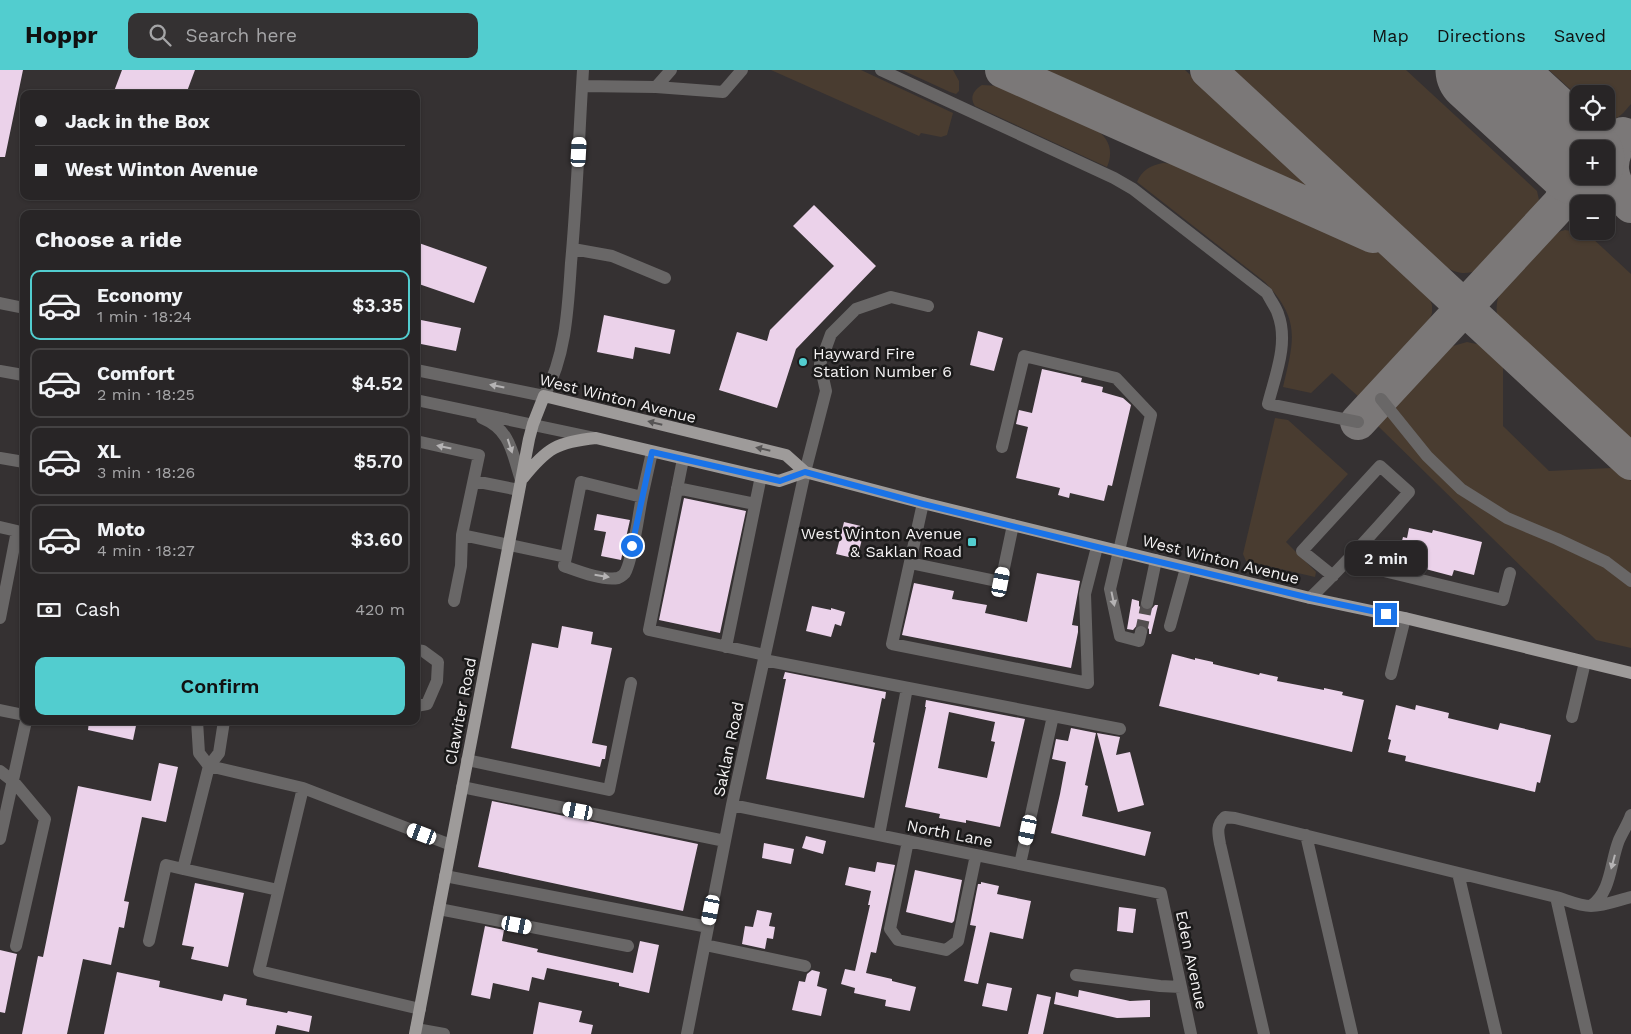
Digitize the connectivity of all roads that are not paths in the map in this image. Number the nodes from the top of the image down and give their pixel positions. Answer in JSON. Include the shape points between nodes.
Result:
{"nodes":[{"id":1,"x":583,"y":70,"type":"edge"},
{"id":2,"x":671,"y":70,"type":"edge"},
{"id":3,"x":742,"y":70,"type":"edge"},
{"id":4,"x":881,"y":70,"type":"edge"},
{"id":5,"x":582,"y":86,"type":"junction"},
{"id":6,"x":656,"y":87,"type":"junction"},
{"id":7,"x":573,"y":249,"type":"junction"},
{"id":8,"x":665,"y":278,"type":"dead end"},
{"id":9,"x":0,"y":303,"type":"edge"},
{"id":10,"x":928,"y":306,"type":"dead end"},
{"id":11,"x":20,"y":307,"type":"edge"},
{"id":12,"x":0,"y":371,"type":"edge"},
{"id":13,"x":420,"y":371,"type":"edge"},
{"id":14,"x":20,"y":374,"type":"edge"},
{"id":15,"x":544,"y":396,"type":"junction"},
{"id":16,"x":1380,"y":399,"type":"dead end"},
{"id":17,"x":420,"y":401,"type":"edge"},
{"id":18,"x":459,"y":408,"type":"junction"},
{"id":19,"x":1358,"y":422,"type":"dead end"},
{"id":20,"x":533,"y":424,"type":"junction"},
{"id":21,"x":596,"y":438,"type":"junction"},
{"id":22,"x":420,"y":442,"type":"edge"},
{"id":23,"x":1002,"y":447,"type":"dead end"},
{"id":24,"x":652,"y":452,"type":"junction"},
{"id":25,"x":0,"y":458,"type":"edge"},
{"id":26,"x":683,"y":459,"type":"junction"},
{"id":27,"x":20,"y":461,"type":"edge"},
{"id":28,"x":805,"y":472,"type":"junction"},
{"id":29,"x":760,"y":476,"type":"junction"},
{"id":30,"x":474,"y":481,"type":"junction"},
{"id":31,"x":520,"y":485,"type":"junction"},
{"id":32,"x":677,"y":488,"type":"junction"},
{"id":33,"x":642,"y":497,"type":"junction"},
{"id":34,"x":755,"y":504,"type":"junction"},
{"id":35,"x":923,"y":504,"type":"junction"},
{"id":36,"x":1013,"y":525,"type":"junction"},
{"id":37,"x":0,"y":527,"type":"edge"},
{"id":38,"x":462,"y":535,"type":"junction"},
{"id":39,"x":509,"y":545,"type":"junction"},
{"id":40,"x":1097,"y":547,"type":"junction"},
{"id":41,"x":1118,"y":551,"type":"junction"},
{"id":42,"x":566,"y":557,"type":"junction"},
{"id":43,"x":1156,"y":560,"type":"junction"},
{"id":44,"x":1347,"y":562,"type":"junction"},
{"id":45,"x":910,"y":564,"type":"junction"},
{"id":46,"x":1186,"y":568,"type":"junction"},
{"id":47,"x":1510,"y":573,"type":"dead end"},
{"id":48,"x":1333,"y":576,"type":"junction"},
{"id":49,"x":1631,"y":581,"type":"edge"},
{"id":50,"x":1310,"y":598,"type":"junction"},
{"id":51,"x":454,"y":600,"type":"dead end"},
{"id":52,"x":1147,"y":603,"type":"tunnel mouth"},
{"id":53,"x":0,"y":618,"type":"edge"},
{"id":54,"x":1405,"y":618,"type":"junction"},
{"id":55,"x":1170,"y":626,"type":"dead end"},
{"id":56,"x":1141,"y":632,"type":"dead end"},
{"id":57,"x":726,"y":647,"type":"junction"},
{"id":58,"x":420,"y":651,"type":"edge"},
{"id":59,"x":764,"y":657,"type":"junction"},
{"id":60,"x":1585,"y":662,"type":"junction"},
{"id":61,"x":1631,"y":673,"type":"edge"},
{"id":62,"x":1391,"y":674,"type":"dead end"},
{"id":63,"x":631,"y":683,"type":"dead end"},
{"id":64,"x":907,"y":688,"type":"junction"},
{"id":65,"x":420,"y":705,"type":"edge"},
{"id":66,"x":0,"y":710,"type":"edge"},
{"id":67,"x":20,"y":714,"type":"edge"},
{"id":68,"x":1053,"y":716,"type":"junction"},
{"id":69,"x":1572,"y":717,"type":"dead end"},
{"id":70,"x":25,"y":725,"type":"edge"},
{"id":71,"x":197,"y":725,"type":"edge"},
{"id":72,"x":223,"y":725,"type":"edge"},
{"id":73,"x":1120,"y":729,"type":"dead end"},
{"id":74,"x":468,"y":760,"type":"junction"},
{"id":75,"x":208,"y":766,"type":"junction"},
{"id":76,"x":0,"y":771,"type":"edge"},
{"id":77,"x":14,"y":782,"type":"junction"},
{"id":78,"x":462,"y":787,"type":"junction"},
{"id":79,"x":303,"y":788,"type":"junction"},
{"id":80,"x":732,"y":805,"type":"junction"},
{"id":81,"x":1631,"y":817,"type":"edge"},
{"id":82,"x":879,"y":835,"type":"junction"},
{"id":83,"x":1306,"y":835,"type":"junction"},
{"id":84,"x":0,"y":839,"type":"edge"},
{"id":85,"x":908,"y":841,"type":"junction"},
{"id":86,"x":725,"y":842,"type":"junction"},
{"id":87,"x":451,"y":845,"type":"junction"},
{"id":88,"x":976,"y":855,"type":"junction"},
{"id":89,"x":1020,"y":864,"type":"junction"},
{"id":90,"x":183,"y":870,"type":"junction"},
{"id":91,"x":1458,"y":873,"type":"junction"},
{"id":92,"x":445,"y":876,"type":"junction"},
{"id":93,"x":278,"y":890,"type":"junction"},
{"id":94,"x":1161,"y":893,"type":"joint"},
{"id":95,"x":1556,"y":897,"type":"junction"},
{"id":96,"x":1631,"y":897,"type":"edge"},
{"id":97,"x":1591,"y":906,"type":"junction"},
{"id":98,"x":439,"y":909,"type":"junction"},
{"id":99,"x":708,"y":928,"type":"junction"},
{"id":100,"x":149,"y":942,"type":"dead end"},
{"id":101,"x":705,"y":945,"type":"junction"},
{"id":102,"x":16,"y":946,"type":"dead end"},
{"id":103,"x":628,"y":946,"type":"dead end"},
{"id":104,"x":805,"y":966,"type":"dead end"},
{"id":105,"x":1076,"y":975,"type":"dead end"},
{"id":106,"x":1181,"y":987,"type":"junction"},
{"id":107,"x":420,"y":1009,"type":"junction"},
{"id":108,"x":416,"y":1032,"type":"edge"},
{"id":109,"x":444,"y":1034,"type":"edge"},
{"id":110,"x":687,"y":1034,"type":"edge"},
{"id":111,"x":1191,"y":1034,"type":"edge"},
{"id":112,"x":1264,"y":1034,"type":"edge"},
{"id":113,"x":1352,"y":1034,"type":"edge"},
{"id":114,"x":1496,"y":1034,"type":"edge"},
{"id":115,"x":1588,"y":1034,"type":"edge"}],
"edges":[{"from":1,"to":5,"type":"street"},
{"from":2,"to":6,"type":"street"},
{"from":3,"to":6,"type":"street","via":[[723,92]]},
{"from":4,"to":19,"type":"street","via":[[1133,189],[1267,293],[1278,314],[1282,338],[1268,404]]},
{"from":5,"to":6,"type":"street"},
{"from":5,"to":7,"type":"street"},
{"from":7,"to":8,"type":"street","via":[[612,256]]},
{"from":7,"to":15,"type":"street","via":[[566,328],[553,380]]},
{"from":9,"to":11,"type":"street"},
{"from":10,"to":28,"type":"street","name":"Saklan Road","via":[[891,297],[856,309],[831,334],[820,364],[826,391]]},
{"from":12,"to":14,"type":"street"},
{"from":15,"to":13,"type":"street","name":"West Winton Avenue","one_way":true},
{"from":15,"to":20,"type":"main road","name":"Clawiter Road"},
{"from":28,"to":15,"type":"main road","name":"West Winton Avenue","one_way":true,"via":[[786,455]]},
{"from":16,"to":49,"type":"street","via":[[1461,490],[1507,518],[1606,562]]},
{"from":17,"to":18,"type":"street"},
{"from":18,"to":20,"type":"street"},
{"from":18,"to":31,"type":"street","one_way":true,"via":[[495,424],[507,438]]},
{"from":20,"to":21,"type":"street"},
{"from":20,"to":31,"type":"main road","name":"Clawiter Road"},
{"from":21,"to":24,"type":"main road"},
{"from":21,"to":31,"type":"main road","via":[[571,441],[556,447],[537,460]]},
{"from":30,"to":22,"type":"street","one_way":true,"via":[[479,455]]},
{"from":23,"to":41,"type":"street","via":[[1024,356],[1116,378],[1151,415]]},
{"from":24,"to":26,"type":"main road"},
{"from":24,"to":33,"type":"street"},
{"from":25,"to":27,"type":"street"},
{"from":26,"to":29,"type":"main road"},
{"from":26,"to":32,"type":"street"},
{"from":28,"to":29,"type":"main road","via":[[780,481]]},
{"from":28,"to":35,"type":"main road","name":"West Winton Avenue"},
{"from":28,"to":59,"type":"street","name":"Saklan Road"},
{"from":29,"to":34,"type":"street"},
{"from":30,"to":31,"type":"street"},
{"from":30,"to":38,"type":"street"},
{"from":31,"to":39,"type":"main road","name":"Clawiter Road"},
{"from":32,"to":34,"type":"street"},
{"from":32,"to":57,"type":"street","via":[[649,630]]},
{"from":33,"to":42,"type":"street","via":[[581,482]]},
{"from":42,"to":33,"type":"street","one_way":true,"via":[[564,566],[582,572],[619,578],[626,573]]},
{"from":34,"to":57,"type":"street"},
{"from":35,"to":36,"type":"main road","name":"West Winton Avenue"},
{"from":35,"to":45,"type":"street"},
{"from":36,"to":40,"type":"main road","name":"West Winton Avenue"},
{"from":36,"to":45,"type":"street","via":[[1001,582]]},
{"from":37,"to":53,"type":"street","via":[[17,531]]},
{"from":38,"to":39,"type":"street"},
{"from":38,"to":51,"type":"street","via":[[461,566]]},
{"from":39,"to":42,"type":"street"},
{"from":39,"to":74,"type":"main road","name":"Clawiter Road"},
{"from":40,"to":41,"type":"main road","name":"West Winton Avenue"},
{"from":40,"to":45,"type":"street","via":[[1085,594],[1088,682],[892,644]]},
{"from":41,"to":43,"type":"main road","name":"West Winton Avenue"},
{"from":41,"to":56,"type":"street","one_way":true,"via":[[1110,588],[1120,636],[1139,641]]},
{"from":43,"to":46,"type":"main road","name":"West Winton Avenue"},
{"from":43,"to":52,"type":"street"},
{"from":44,"to":47,"type":"street","via":[[1503,600]]},
{"from":44,"to":48,"type":"street"},
{"from":44,"to":48,"type":"street","via":[[1409,492],[1380,466],[1302,550]]},
{"from":46,"to":50,"type":"main road","name":"West Winton Avenue"},
{"from":46,"to":55,"type":"street"},
{"from":48,"to":50,"type":"street"},
{"from":50,"to":54,"type":"main road","name":"West Winton Avenue"},
{"from":54,"to":60,"type":"main road","name":"West Winton Avenue"},
{"from":54,"to":62,"type":"street"},
{"from":57,"to":59,"type":"street"},
{"from":58,"to":65,"type":"street","via":[[438,662],[437,680],[427,704]]},
{"from":59,"to":64,"type":"street"},
{"from":59,"to":80,"type":"street","name":"Saklan Road"},
{"from":60,"to":61,"type":"main road","name":"West Winton Avenue"},
{"from":60,"to":69,"type":"street"},
{"from":63,"to":74,"type":"street","via":[[609,790]]},
{"from":64,"to":68,"type":"street"},
{"from":64,"to":82,"type":"street"},
{"from":66,"to":67,"type":"street"},
{"from":68,"to":73,"type":"street"},
{"from":68,"to":89,"type":"street"},
{"from":70,"to":77,"type":"street"},
{"from":71,"to":75,"type":"street","via":[[199,752]]},
{"from":72,"to":75,"type":"street","via":[[219,753]]},
{"from":74,"to":78,"type":"main road","name":"Clawiter Road"},
{"from":75,"to":79,"type":"street"},
{"from":75,"to":90,"type":"street"},
{"from":76,"to":77,"type":"street"},
{"from":77,"to":84,"type":"street"},
{"from":77,"to":102,"type":"street","via":[[45,818]]},
{"from":78,"to":86,"type":"street"},
{"from":78,"to":87,"type":"main road","name":"Clawiter Road"},
{"from":79,"to":87,"type":"street"},
{"from":79,"to":93,"type":"street"},
{"from":80,"to":82,"type":"street","name":"North Lane"},
{"from":80,"to":86,"type":"street","name":"Saklan Road"},
{"from":81,"to":97,"type":"street","one_way":true,"via":[[1619,841],[1607,886]]},
{"from":82,"to":85,"type":"street","name":"North Lane"},
{"from":83,"to":91,"type":"street"},
{"from":83,"to":112,"type":"street","via":[[1226,817],[1217,829]]},
{"from":83,"to":113,"type":"street"},
{"from":85,"to":88,"type":"street","name":"North Lane"},
{"from":85,"to":88,"type":"street","via":[[890,929],[898,940],[946,950],[958,941]]},
{"from":86,"to":99,"type":"street","name":"Saklan Road"},
{"from":87,"to":92,"type":"main road","name":"Clawiter Road"},
{"from":88,"to":89,"type":"street","name":"North Lane"},
{"from":89,"to":94,"type":"street","name":"North Lane"},
{"from":90,"to":93,"type":"street"},
{"from":90,"to":100,"type":"street","via":[[166,865]]},
{"from":91,"to":95,"type":"street"},
{"from":91,"to":114,"type":"street"},
{"from":92,"to":98,"type":"main road","name":"Clawiter Road"},
{"from":92,"to":99,"type":"street"},
{"from":93,"to":107,"type":"street","via":[[258,971]]},
{"from":94,"to":106,"type":"street","name":"Eden Avenue"},
{"from":95,"to":97,"type":"street"},
{"from":95,"to":115,"type":"street"},
{"from":96,"to":97,"type":"street"},
{"from":98,"to":103,"type":"street"},
{"from":98,"to":107,"type":"main road","name":"Clawiter Road"},
{"from":99,"to":101,"type":"street","name":"Saklan Road"},
{"from":101,"to":104,"type":"street"},
{"from":101,"to":110,"type":"street","name":"Saklan Road"},
{"from":105,"to":106,"type":"street"},
{"from":106,"to":111,"type":"street","name":"Eden Avenue"},
{"from":107,"to":108,"type":"main road","name":"Clawiter Road"},
{"from":108,"to":109,"type":"street"}]}
